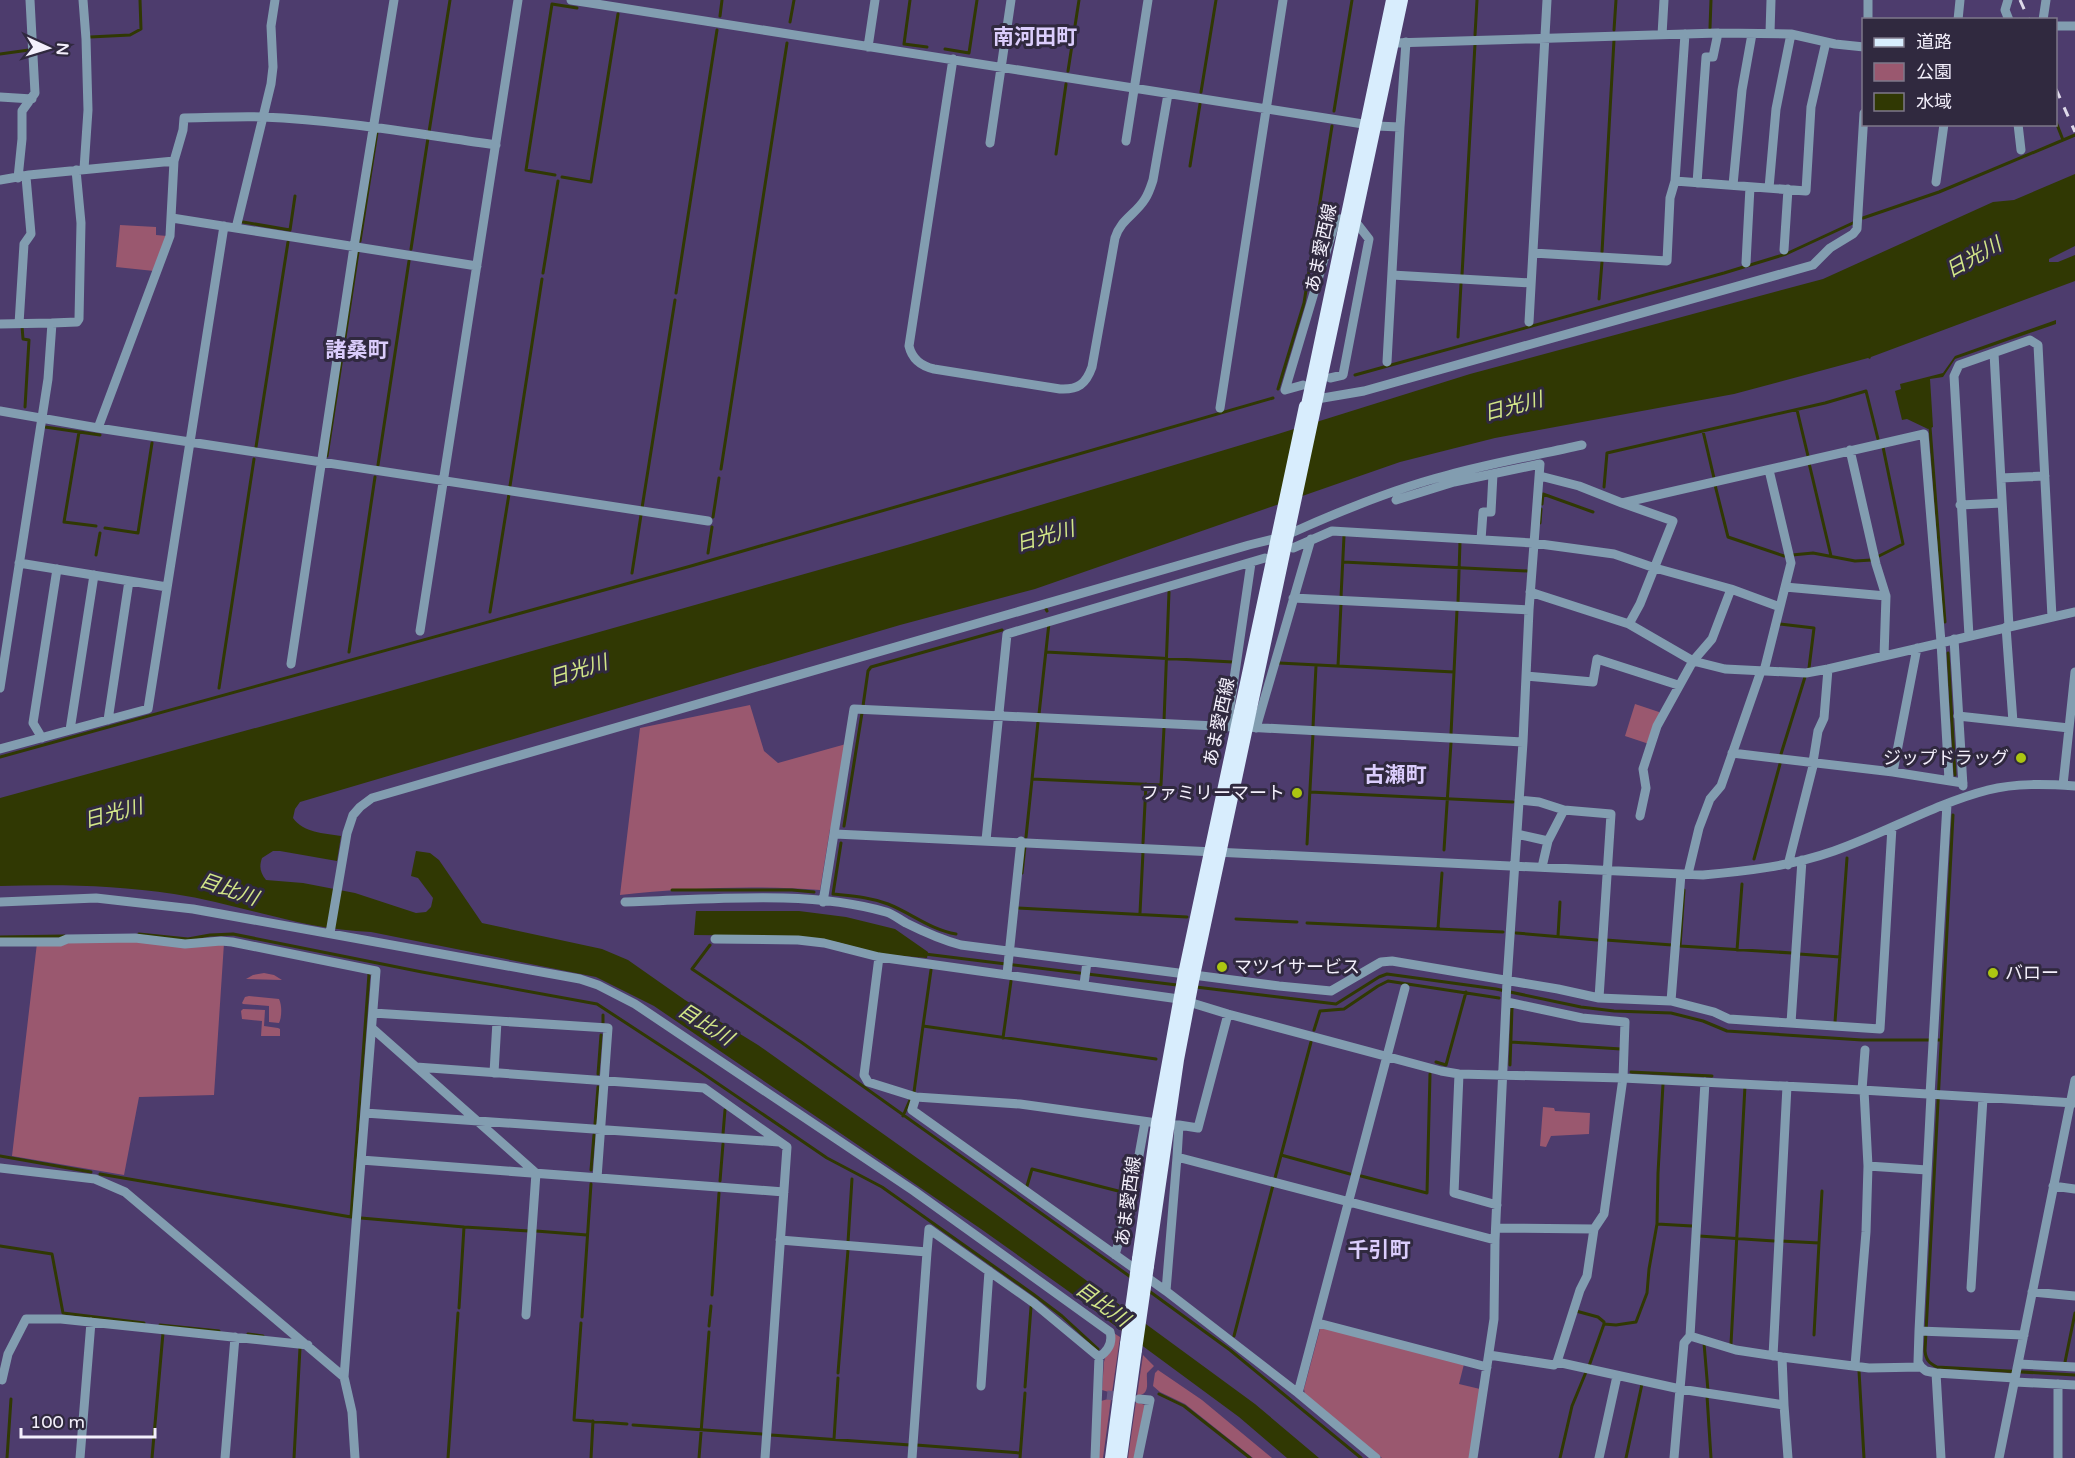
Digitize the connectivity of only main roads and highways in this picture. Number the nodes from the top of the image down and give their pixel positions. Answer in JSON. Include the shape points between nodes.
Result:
{"nodes":[{"id":1,"x":1392,"y":0,"type":"edge"},
{"id":2,"x":1402,"y":0,"type":"edge"},
{"id":3,"x":1371,"y":125,"type":"junction"},
{"id":4,"x":1131,"y":1347,"type":"junction"},
{"id":5,"x":1111,"y":1458,"type":"edge"},
{"id":6,"x":1120,"y":1458,"type":"edge"}],
"edges":[{"from":1,"to":3,"type":"main road","name":"あま愛西線"},
{"from":2,"to":3,"type":"main road","name":"あま愛西線","via":[[1400,43]]},
{"from":3,"to":4,"type":"main road","name":"あま愛西線","bridge":true,"via":[[1307,405],[1313,404],[1185,997],[1162,1124]]},
{"from":4,"to":5,"type":"main road","name":"あま愛西線"},
{"from":4,"to":6,"type":"main road","name":"あま愛西線"}]}
